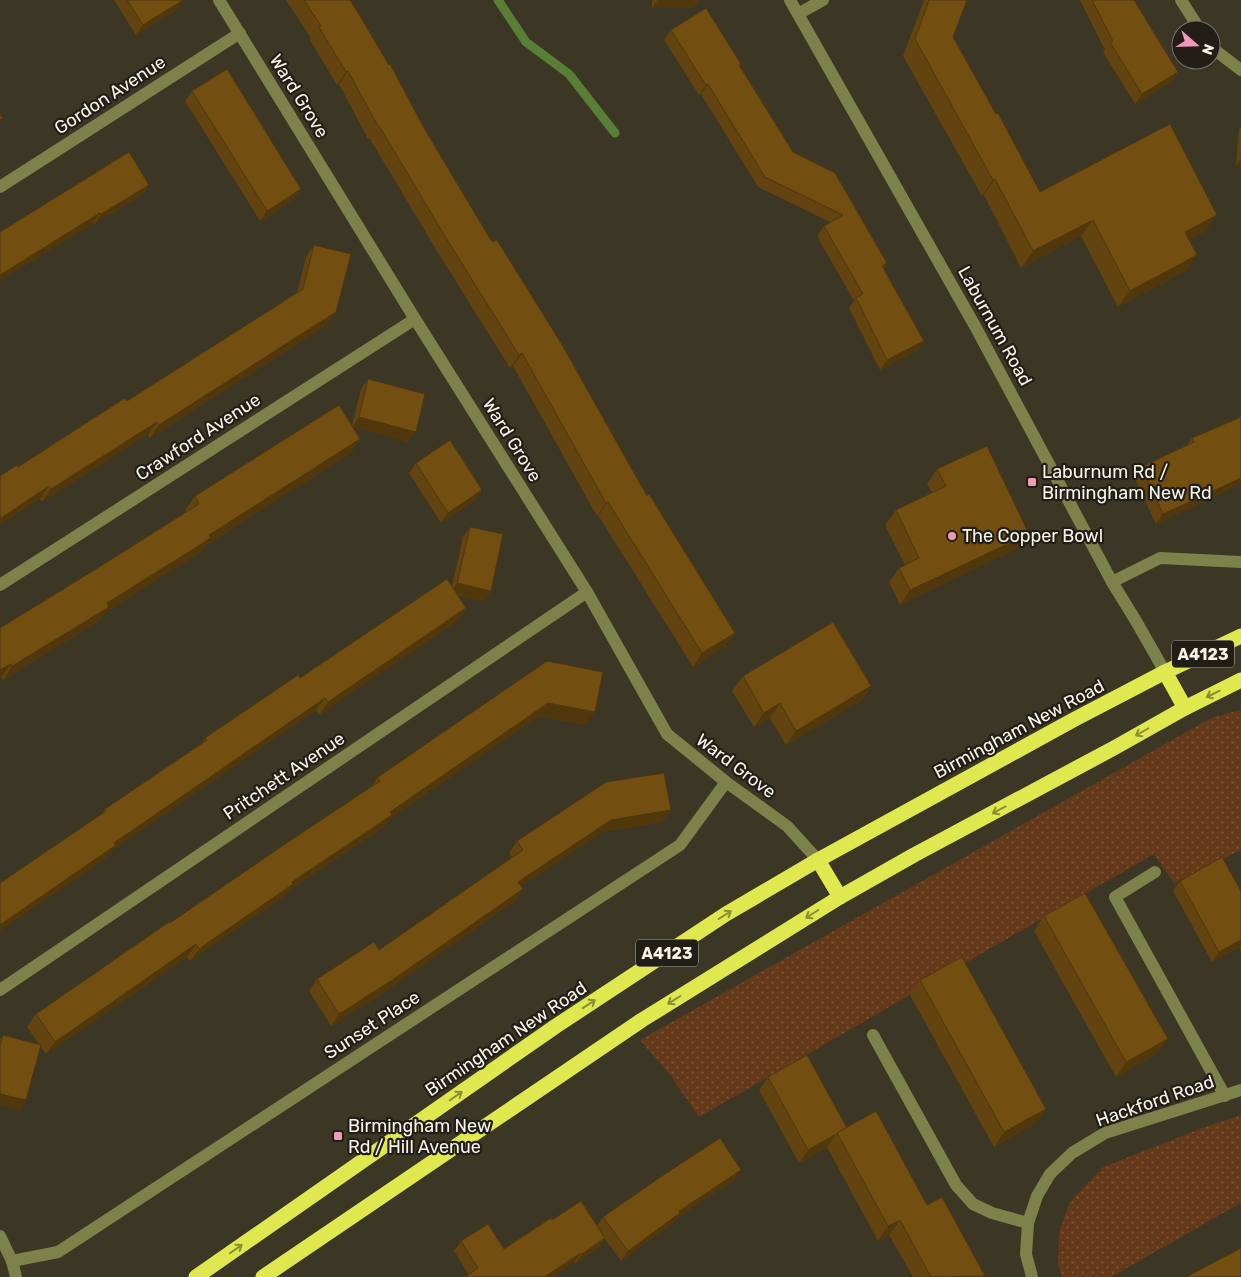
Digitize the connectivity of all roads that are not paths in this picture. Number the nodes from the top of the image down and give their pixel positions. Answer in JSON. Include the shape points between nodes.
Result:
{"nodes":[{"id":1,"x":219,"y":0,"type":"edge"},
{"id":2,"x":790,"y":0,"type":"edge"},
{"id":3,"x":823,"y":0,"type":"edge"},
{"id":4,"x":1181,"y":0,"type":"edge"},
{"id":5,"x":798,"y":14,"type":"junction"},
{"id":6,"x":1194,"y":20,"type":"edge"},
{"id":7,"x":240,"y":33,"type":"junction"},
{"id":8,"x":1221,"y":55,"type":"edge"},
{"id":9,"x":1241,"y":70,"type":"edge"},
{"id":10,"x":0,"y":187,"type":"edge"},
{"id":11,"x":415,"y":319,"type":"junction"},
{"id":12,"x":1241,"y":562,"type":"edge"},
{"id":13,"x":1112,"y":582,"type":"junction"},
{"id":14,"x":0,"y":584,"type":"edge"},
{"id":15,"x":587,"y":592,"type":"junction"},
{"id":16,"x":1241,"y":636,"type":"edge"},
{"id":17,"x":1164,"y":672,"type":"junction"},
{"id":18,"x":1241,"y":680,"type":"edge"},
{"id":19,"x":1184,"y":708,"type":"junction"},
{"id":20,"x":726,"y":782,"type":"junction"},
{"id":21,"x":818,"y":860,"type":"junction"},
{"id":22,"x":1155,"y":872,"type":"dead end"},
{"id":23,"x":840,"y":897,"type":"junction"},
{"id":24,"x":0,"y":990,"type":"edge"},
{"id":25,"x":873,"y":1036,"type":"dead end"},
{"id":26,"x":1241,"y":1090,"type":"edge"},
{"id":27,"x":1225,"y":1096,"type":"junction"},
{"id":28,"x":1028,"y":1223,"type":"junction"},
{"id":29,"x":0,"y":1236,"type":"edge"},
{"id":30,"x":12,"y":1261,"type":"junction"},
{"id":31,"x":16,"y":1277,"type":"edge"},
{"id":32,"x":196,"y":1277,"type":"edge"},
{"id":33,"x":263,"y":1277,"type":"edge"},
{"id":34,"x":1032,"y":1277,"type":"edge"}],
"edges":[{"from":1,"to":7,"type":"street","name":"Ward Grove"},
{"from":2,"to":5,"type":"street","name":"Laburnum Road"},
{"from":3,"to":5,"type":"street"},
{"from":4,"to":6,"type":"street"},
{"from":5,"to":13,"type":"street","name":"Laburnum Road","via":[[975,326]]},
{"from":7,"to":10,"type":"street","name":"Gordon Avenue"},
{"from":7,"to":11,"type":"street","name":"Ward Grove"},
{"from":8,"to":9,"type":"street"},
{"from":11,"to":14,"type":"street","name":"Crawford Avenue"},
{"from":11,"to":15,"type":"street","name":"Ward Grove"},
{"from":12,"to":13,"type":"street","via":[[1160,558]]},
{"from":13,"to":17,"type":"street","name":"Laburnum Road"},
{"from":15,"to":20,"type":"street","name":"Ward Grove","via":[[667,734]]},
{"from":15,"to":24,"type":"street","name":"Pritchett Avenue"},
{"from":16,"to":17,"type":"highway","name":"Birmingham New Road","number":"A4123"},
{"from":17,"to":19,"type":"highway","number":"A4123"},
{"from":17,"to":21,"type":"highway","name":"Birmingham New Road","number":"A4123"},
{"from":18,"to":19,"type":"highway","number":"A4123","one_way":true},
{"from":19,"to":23,"type":"highway","number":"A4123","one_way":true},
{"from":20,"to":21,"type":"street","name":"Ward Grove","via":[[787,826]]},
{"from":20,"to":30,"type":"street","name":"Sunset Place","via":[[680,846],[58,1252]]},
{"from":21,"to":23,"type":"highway"},
{"from":32,"to":21,"type":"highway","name":"Birmingham New Road","number":"A4123","one_way":true,"via":[[556,1026],[726,914]]},
{"from":22,"to":27,"type":"street","via":[[1115,897]]},
{"from":23,"to":33,"type":"highway","number":"A4123","one_way":true,"via":[[642,1020]]},
{"from":25,"to":28,"type":"street","via":[[956,1185],[973,1204]]},
{"from":26,"to":27,"type":"street","name":"Hackford Road"},
{"from":27,"to":28,"type":"street","name":"Hackford Road","via":[[1105,1133],[1072,1153],[1050,1174],[1036,1196]]},
{"from":28,"to":34,"type":"street","name":"Hackford Road","via":[[1026,1254]]},
{"from":29,"to":30,"type":"street"},
{"from":30,"to":31,"type":"street"}]}
